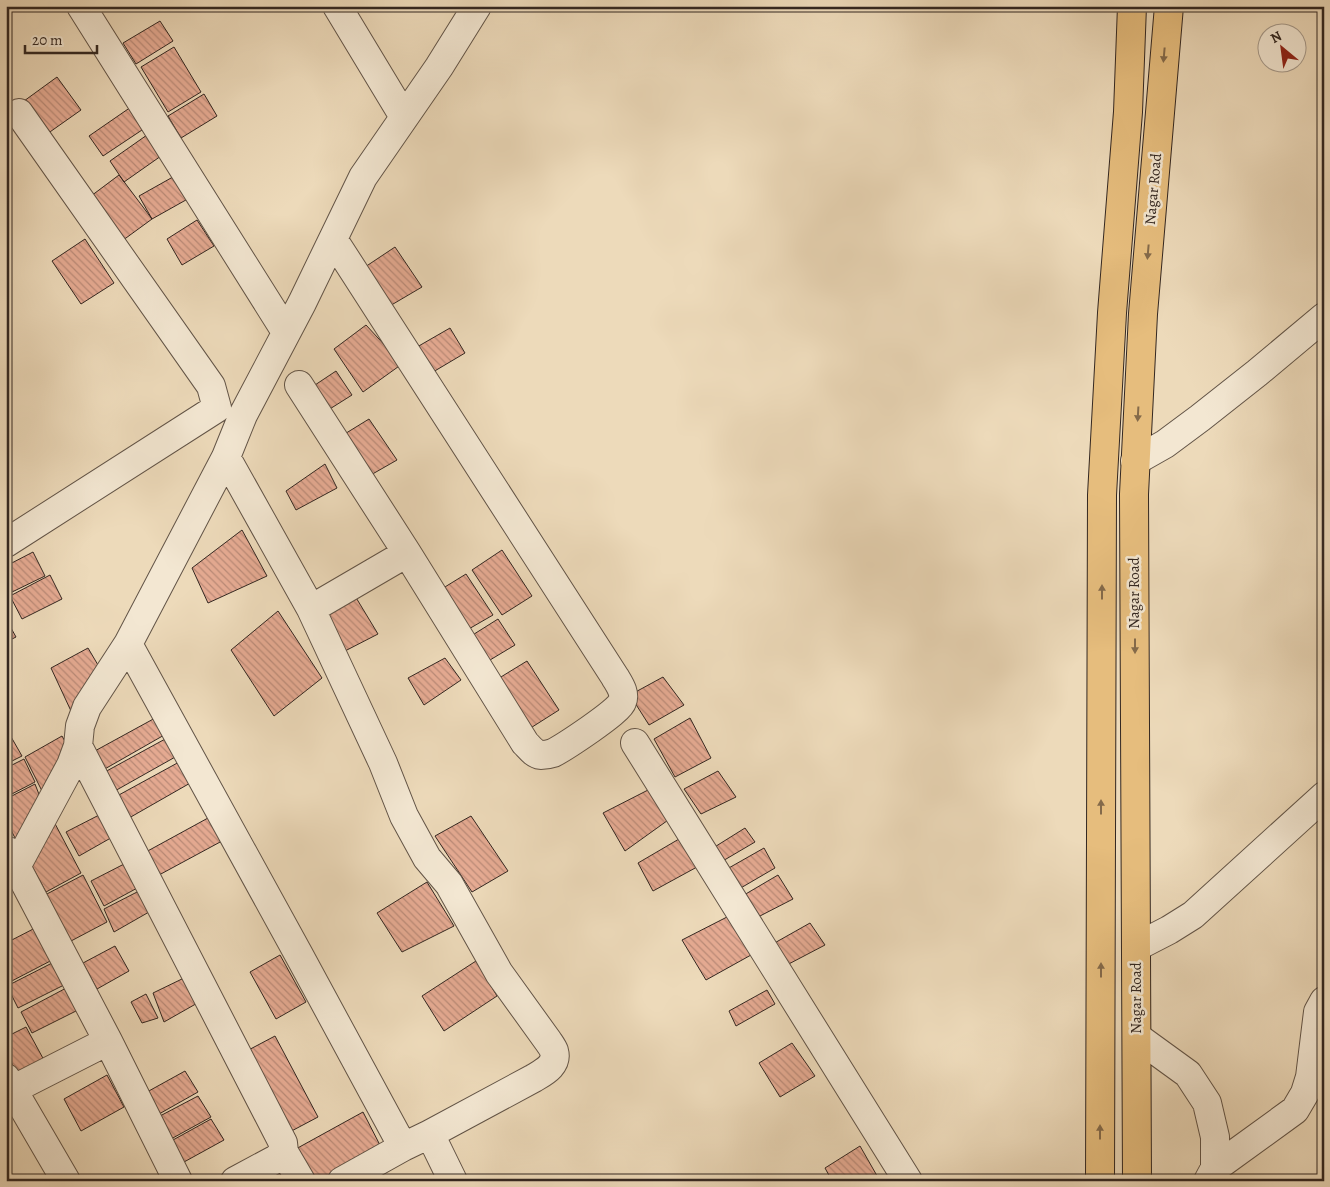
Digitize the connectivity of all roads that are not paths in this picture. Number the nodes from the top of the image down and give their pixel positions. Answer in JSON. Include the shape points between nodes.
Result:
{"nodes":[{"id":1,"x":81,"y":6,"type":"edge"},
{"id":2,"x":337,"y":6,"type":"edge"},
{"id":3,"x":477,"y":6,"type":"edge"},
{"id":4,"x":1132,"y":6,"type":"edge"},
{"id":5,"x":1169,"y":6,"type":"edge"},
{"id":6,"x":19,"y":113,"type":"dead end"},
{"id":7,"x":404,"y":117,"type":"junction"},
{"id":8,"x":333,"y":239,"type":"junction"},
{"id":9,"x":1324,"y":317,"type":"edge"},
{"id":10,"x":286,"y":332,"type":"junction"},
{"id":11,"x":299,"y":385,"type":"dead end"},
{"id":12,"x":226,"y":457,"type":"junction"},
{"id":13,"x":1135,"y":461,"type":"junction"},
{"id":14,"x":6,"y":544,"type":"edge"},
{"id":15,"x":408,"y":553,"type":"junction"},
{"id":16,"x":311,"y":609,"type":"junction"},
{"id":17,"x":128,"y":644,"type":"junction"},
{"id":18,"x":635,"y":743,"type":"dead end"},
{"id":19,"x":78,"y":746,"type":"junction"},
{"id":20,"x":1324,"y":796,"type":"edge"},
{"id":21,"x":10,"y":862,"type":"edge"},
{"id":22,"x":1136,"y":947,"type":"junction"},
{"id":23,"x":1324,"y":1001,"type":"edge"},
{"id":24,"x":1137,"y":1037,"type":"junction"},
{"id":25,"x":108,"y":1041,"type":"junction"},
{"id":26,"x":8,"y":1087,"type":"edge"},
{"id":27,"x":430,"y":1134,"type":"junction"},
{"id":28,"x":403,"y":1147,"type":"junction"},
{"id":29,"x":284,"y":1152,"type":"junction"},
{"id":30,"x":1212,"y":1174,"type":"edge"},
{"id":31,"x":66,"y":1181,"type":"edge"},
{"id":32,"x":178,"y":1181,"type":"edge"},
{"id":33,"x":235,"y":1181,"type":"edge"},
{"id":34,"x":301,"y":1181,"type":"edge"},
{"id":35,"x":342,"y":1181,"type":"edge"},
{"id":36,"x":454,"y":1181,"type":"edge"},
{"id":37,"x":908,"y":1181,"type":"edge"},
{"id":38,"x":1100,"y":1181,"type":"edge"},
{"id":39,"x":1137,"y":1181,"type":"edge"}],
"edges":[{"from":1,"to":10,"type":"street"},
{"from":2,"to":7,"type":"street"},
{"from":3,"to":7,"type":"street"},
{"from":38,"to":4,"type":"highway","name":"Nagar Road","one_way":true,"via":[[1102,495]]},
{"from":5,"to":13,"type":"highway","name":"Nagar Road","one_way":true,"via":[[1143,314]]},
{"from":6,"to":14,"type":"street","via":[[211,386],[217,408]]},
{"from":7,"to":8,"type":"street","via":[[363,177]]},
{"from":8,"to":10,"type":"street"},
{"from":8,"to":15,"type":"street","via":[[615,677],[621,687],[622,704],[551,754],[532,752]]},
{"from":9,"to":13,"type":"street","via":[[1200,418]]},
{"from":10,"to":12,"type":"street"},
{"from":11,"to":15,"type":"street"},
{"from":12,"to":16,"type":"street"},
{"from":12,"to":17,"type":"street"},
{"from":13,"to":22,"type":"highway","name":"Nagar Road","one_way":true},
{"from":15,"to":16,"type":"street"},
{"from":16,"to":27,"type":"street","via":[[408,825],[427,858],[449,884],[499,973],[555,1052],[548,1070]]},
{"from":17,"to":19,"type":"street","via":[[87,707],[80,726]]},
{"from":17,"to":28,"type":"street"},
{"from":18,"to":37,"type":"street"},
{"from":19,"to":21,"type":"street","via":[[71,765]]},
{"from":19,"to":29,"type":"street","via":[[283,1143]]},
{"from":20,"to":22,"type":"street","via":[[1193,915]]},
{"from":21,"to":25,"type":"street"},
{"from":22,"to":24,"type":"highway","name":"Nagar Road"},
{"from":23,"to":30,"type":"street","via":[[1318,1012],[1310,1077],[1295,1110]]},
{"from":24,"to":30,"type":"street","via":[[1188,1074],[1207,1103],[1215,1138]]},
{"from":24,"to":39,"type":"highway","name":"Nagar Road"},
{"from":25,"to":26,"type":"street"},
{"from":25,"to":32,"type":"street"},
{"from":26,"to":31,"type":"street"},
{"from":27,"to":28,"type":"street"},
{"from":27,"to":36,"type":"street"},
{"from":28,"to":35,"type":"street"},
{"from":29,"to":33,"type":"street"},
{"from":29,"to":34,"type":"street"}]}
